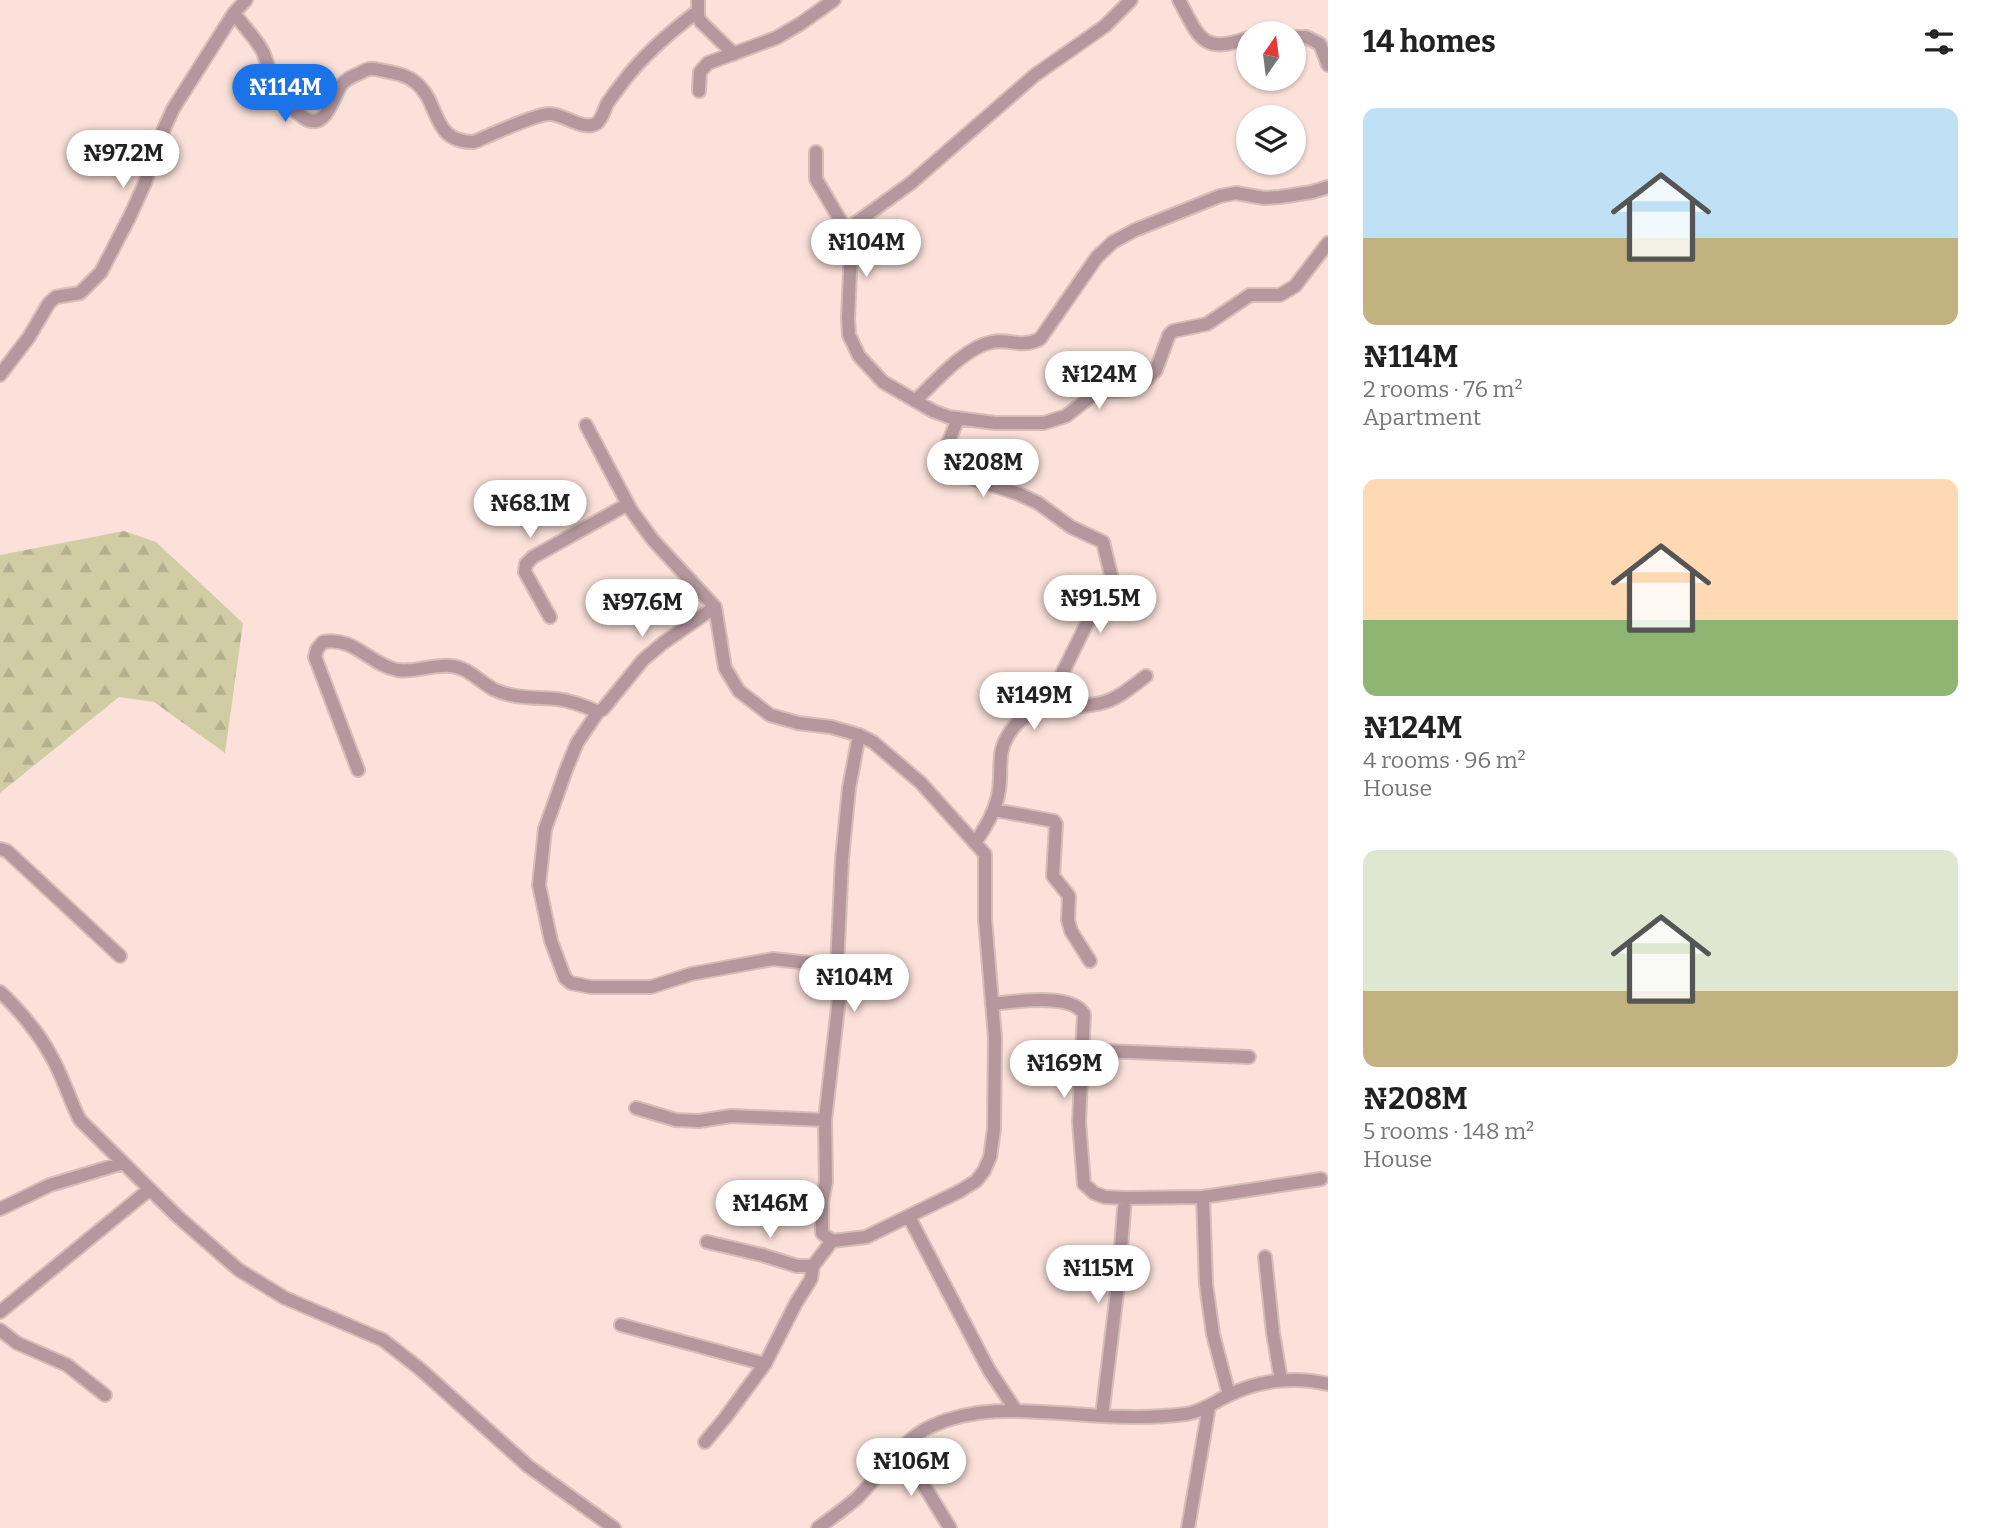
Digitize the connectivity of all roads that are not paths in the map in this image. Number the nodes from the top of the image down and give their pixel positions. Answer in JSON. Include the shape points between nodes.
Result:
{"nodes":[{"id":1,"x":246,"y":0,"type":"edge"},
{"id":2,"x":834,"y":0,"type":"edge"},
{"id":3,"x":1131,"y":0,"type":"edge"},
{"id":4,"x":1180,"y":0,"type":"edge"},
{"id":5,"x":698,"y":5,"type":"edge"},
{"id":6,"x":234,"y":13,"type":"junction"},
{"id":7,"x":1306,"y":37,"type":"edge"},
{"id":8,"x":1236,"y":42,"type":"edge"},
{"id":9,"x":734,"y":54,"type":"junction"},
{"id":10,"x":1328,"y":65,"type":"edge"},
{"id":11,"x":699,"y":91,"type":"dead end"},
{"id":12,"x":816,"y":152,"type":"dead end"},
{"id":13,"x":1328,"y":187,"type":"edge"},
{"id":14,"x":846,"y":230,"type":"junction"},
{"id":15,"x":1328,"y":243,"type":"edge"},
{"id":16,"x":0,"y":375,"type":"edge"},
{"id":17,"x":915,"y":401,"type":"junction"},
{"id":18,"x":958,"y":419,"type":"junction"},
{"id":19,"x":586,"y":425,"type":"dead end"},
{"id":20,"x":628,"y":504,"type":"junction"},
{"id":21,"x":715,"y":607,"type":"junction"},
{"id":22,"x":550,"y":617,"type":"dead end"},
{"id":23,"x":1146,"y":676,"type":"dead end"},
{"id":24,"x":598,"y":712,"type":"junction"},
{"id":25,"x":1032,"y":713,"type":"junction"},
{"id":26,"x":859,"y":734,"type":"junction"},
{"id":27,"x":358,"y":770,"type":"dead end"},
{"id":28,"x":995,"y":810,"type":"junction"},
{"id":29,"x":975,"y":844,"type":"junction"},
{"id":30,"x":0,"y":849,"type":"edge"},
{"id":31,"x":120,"y":956,"type":"dead end"},
{"id":32,"x":1090,"y":961,"type":"dead end"},
{"id":33,"x":837,"y":966,"type":"junction"},
{"id":34,"x":0,"y":992,"type":"edge"},
{"id":35,"x":992,"y":1004,"type":"junction"},
{"id":36,"x":1083,"y":1051,"type":"junction"},
{"id":37,"x":1249,"y":1057,"type":"dead end"},
{"id":38,"x":636,"y":1108,"type":"dead end"},
{"id":39,"x":825,"y":1120,"type":"junction"},
{"id":40,"x":123,"y":1163,"type":"junction"},
{"id":41,"x":1321,"y":1179,"type":"dead end"},
{"id":42,"x":150,"y":1189,"type":"junction"},
{"id":43,"x":1203,"y":1196,"type":"junction"},
{"id":44,"x":1125,"y":1198,"type":"junction"},
{"id":45,"x":0,"y":1209,"type":"edge"},
{"id":46,"x":909,"y":1217,"type":"junction"},
{"id":47,"x":832,"y":1241,"type":"junction"},
{"id":48,"x":707,"y":1242,"type":"dead end"},
{"id":49,"x":1265,"y":1257,"type":"dead end"},
{"id":50,"x":813,"y":1266,"type":"junction"},
{"id":51,"x":0,"y":1312,"type":"edge"},
{"id":52,"x":621,"y":1325,"type":"dead end"},
{"id":53,"x":0,"y":1331,"type":"edge"},
{"id":54,"x":765,"y":1364,"type":"junction"},
{"id":55,"x":1281,"y":1380,"type":"junction"},
{"id":56,"x":1328,"y":1384,"type":"edge"},
{"id":57,"x":105,"y":1395,"type":"dead end"},
{"id":58,"x":1229,"y":1395,"type":"junction"},
{"id":59,"x":1209,"y":1407,"type":"junction"},
{"id":60,"x":1015,"y":1409,"type":"junction"},
{"id":61,"x":1102,"y":1416,"type":"junction"},
{"id":62,"x":705,"y":1442,"type":"dead end"},
{"id":63,"x":901,"y":1448,"type":"junction"},
{"id":64,"x":614,"y":1528,"type":"edge"},
{"id":65,"x":818,"y":1528,"type":"edge"},
{"id":66,"x":950,"y":1528,"type":"edge"},
{"id":67,"x":1188,"y":1528,"type":"edge"}],
"edges":[{"from":1,"to":6,"type":"street"},
{"from":2,"to":9,"type":"street","via":[[776,38]]},
{"from":3,"to":14,"type":"street","via":[[1105,26],[1035,75],[911,183]]},
{"from":4,"to":8,"type":"street","via":[[1204,41],[1217,45]]},
{"from":5,"to":6,"type":"street","via":[[624,80],[595,124],[546,114],[474,142],[463,142],[444,131],[428,96],[415,82],[370,68],[341,86],[323,117],[304,118],[274,82],[262,50]]},
{"from":5,"to":9,"type":"street","via":[[701,22]]},
{"from":6,"to":16,"type":"street","via":[[173,109],[145,183],[101,272],[80,293],[56,297],[49,303]]},
{"from":7,"to":10,"type":"street","via":[[1320,44]]},
{"from":9,"to":11,"type":"street","via":[[708,63],[701,72]]},
{"from":12,"to":14,"type":"street","via":[[816,179]]},
{"from":13,"to":17,"type":"street","via":[[1280,197],[1220,196],[1135,230],[1097,257],[1040,339],[1028,344],[995,341],[977,347]]},
{"from":14,"to":17,"type":"street","via":[[851,249],[849,335],[859,356],[883,382]]},
{"from":15,"to":18,"type":"street","via":[[1295,286],[1280,295],[1250,295],[1207,324],[1173,331],[1156,370],[1133,388],[1093,395],[1066,416],[1044,423]]},
{"from":17,"to":18,"type":"street"},
{"from":18,"to":25,"type":"street","via":[[942,467],[1038,503],[1071,527],[1103,542],[1112,579],[1110,592],[1091,615],[1059,680]]},
{"from":19,"to":20,"type":"street"},
{"from":20,"to":21,"type":"street","via":[[653,540]]},
{"from":20,"to":22,"type":"street","via":[[526,564],[525,572]]},
{"from":21,"to":24,"type":"street","via":[[643,660]]},
{"from":21,"to":26,"type":"street","via":[[725,668],[739,691],[770,715]]},
{"from":23,"to":25,"type":"street","via":[[1104,702]]},
{"from":24,"to":27,"type":"street","via":[[575,702],[508,695],[451,666],[414,671],[386,667],[344,642],[323,642],[315,657]]},
{"from":24,"to":33,"type":"street","via":[[573,752],[545,829],[539,885],[551,941],[565,978],[592,987],[651,987],[773,958]]},
{"from":25,"to":28,"type":"street","via":[[1017,722],[1001,751]]},
{"from":26,"to":29,"type":"street","via":[[922,783]]},
{"from":26,"to":33,"type":"street","via":[[847,799]]},
{"from":28,"to":29,"type":"street"},
{"from":28,"to":32,"type":"street","via":[[1056,824],[1053,876],[1069,896],[1071,930]]},
{"from":29,"to":35,"type":"street","via":[[985,854]]},
{"from":30,"to":31,"type":"street"},
{"from":33,"to":39,"type":"street","via":[[841,981]]},
{"from":34,"to":40,"type":"street","via":[[52,1056],[80,1120]]},
{"from":35,"to":36,"type":"street","via":[[1041,1000],[1076,1005],[1084,1014]]},
{"from":35,"to":46,"type":"street","via":[[994,1129],[990,1157],[976,1181]]},
{"from":36,"to":37,"type":"street"},
{"from":36,"to":44,"type":"street","via":[[1079,1122],[1084,1184],[1105,1197]]},
{"from":38,"to":39,"type":"street","via":[[676,1120],[731,1116]]},
{"from":39,"to":47,"type":"street","via":[[822,1233]]},
{"from":40,"to":42,"type":"street"},
{"from":40,"to":45,"type":"street","via":[[50,1185]]},
{"from":41,"to":43,"type":"street"},
{"from":42,"to":51,"type":"street"},
{"from":42,"to":64,"type":"street","via":[[239,1270],[285,1298],[374,1336],[401,1353],[528,1466]]},
{"from":43,"to":44,"type":"street"},
{"from":43,"to":58,"type":"street","via":[[1206,1284]]},
{"from":44,"to":61,"type":"street"},
{"from":46,"to":47,"type":"street","via":[[866,1237]]},
{"from":46,"to":60,"type":"street","via":[[989,1370]]},
{"from":47,"to":50,"type":"street"},
{"from":48,"to":50,"type":"street","via":[[797,1266]]},
{"from":49,"to":55,"type":"street"},
{"from":50,"to":54,"type":"street","via":[[811,1279]]},
{"from":52,"to":54,"type":"street"},
{"from":53,"to":57,"type":"street","via":[[67,1365]]},
{"from":54,"to":62,"type":"street"},
{"from":55,"to":56,"type":"street"},
{"from":55,"to":58,"type":"street"},
{"from":58,"to":59,"type":"street"},
{"from":59,"to":61,"type":"street","via":[[1154,1417]]},
{"from":59,"to":67,"type":"street"},
{"from":60,"to":61,"type":"street"},
{"from":60,"to":63,"type":"street","via":[[960,1416],[931,1426]]},
{"from":63,"to":65,"type":"street","via":[[856,1499]]},
{"from":63,"to":66,"type":"street"}]}
